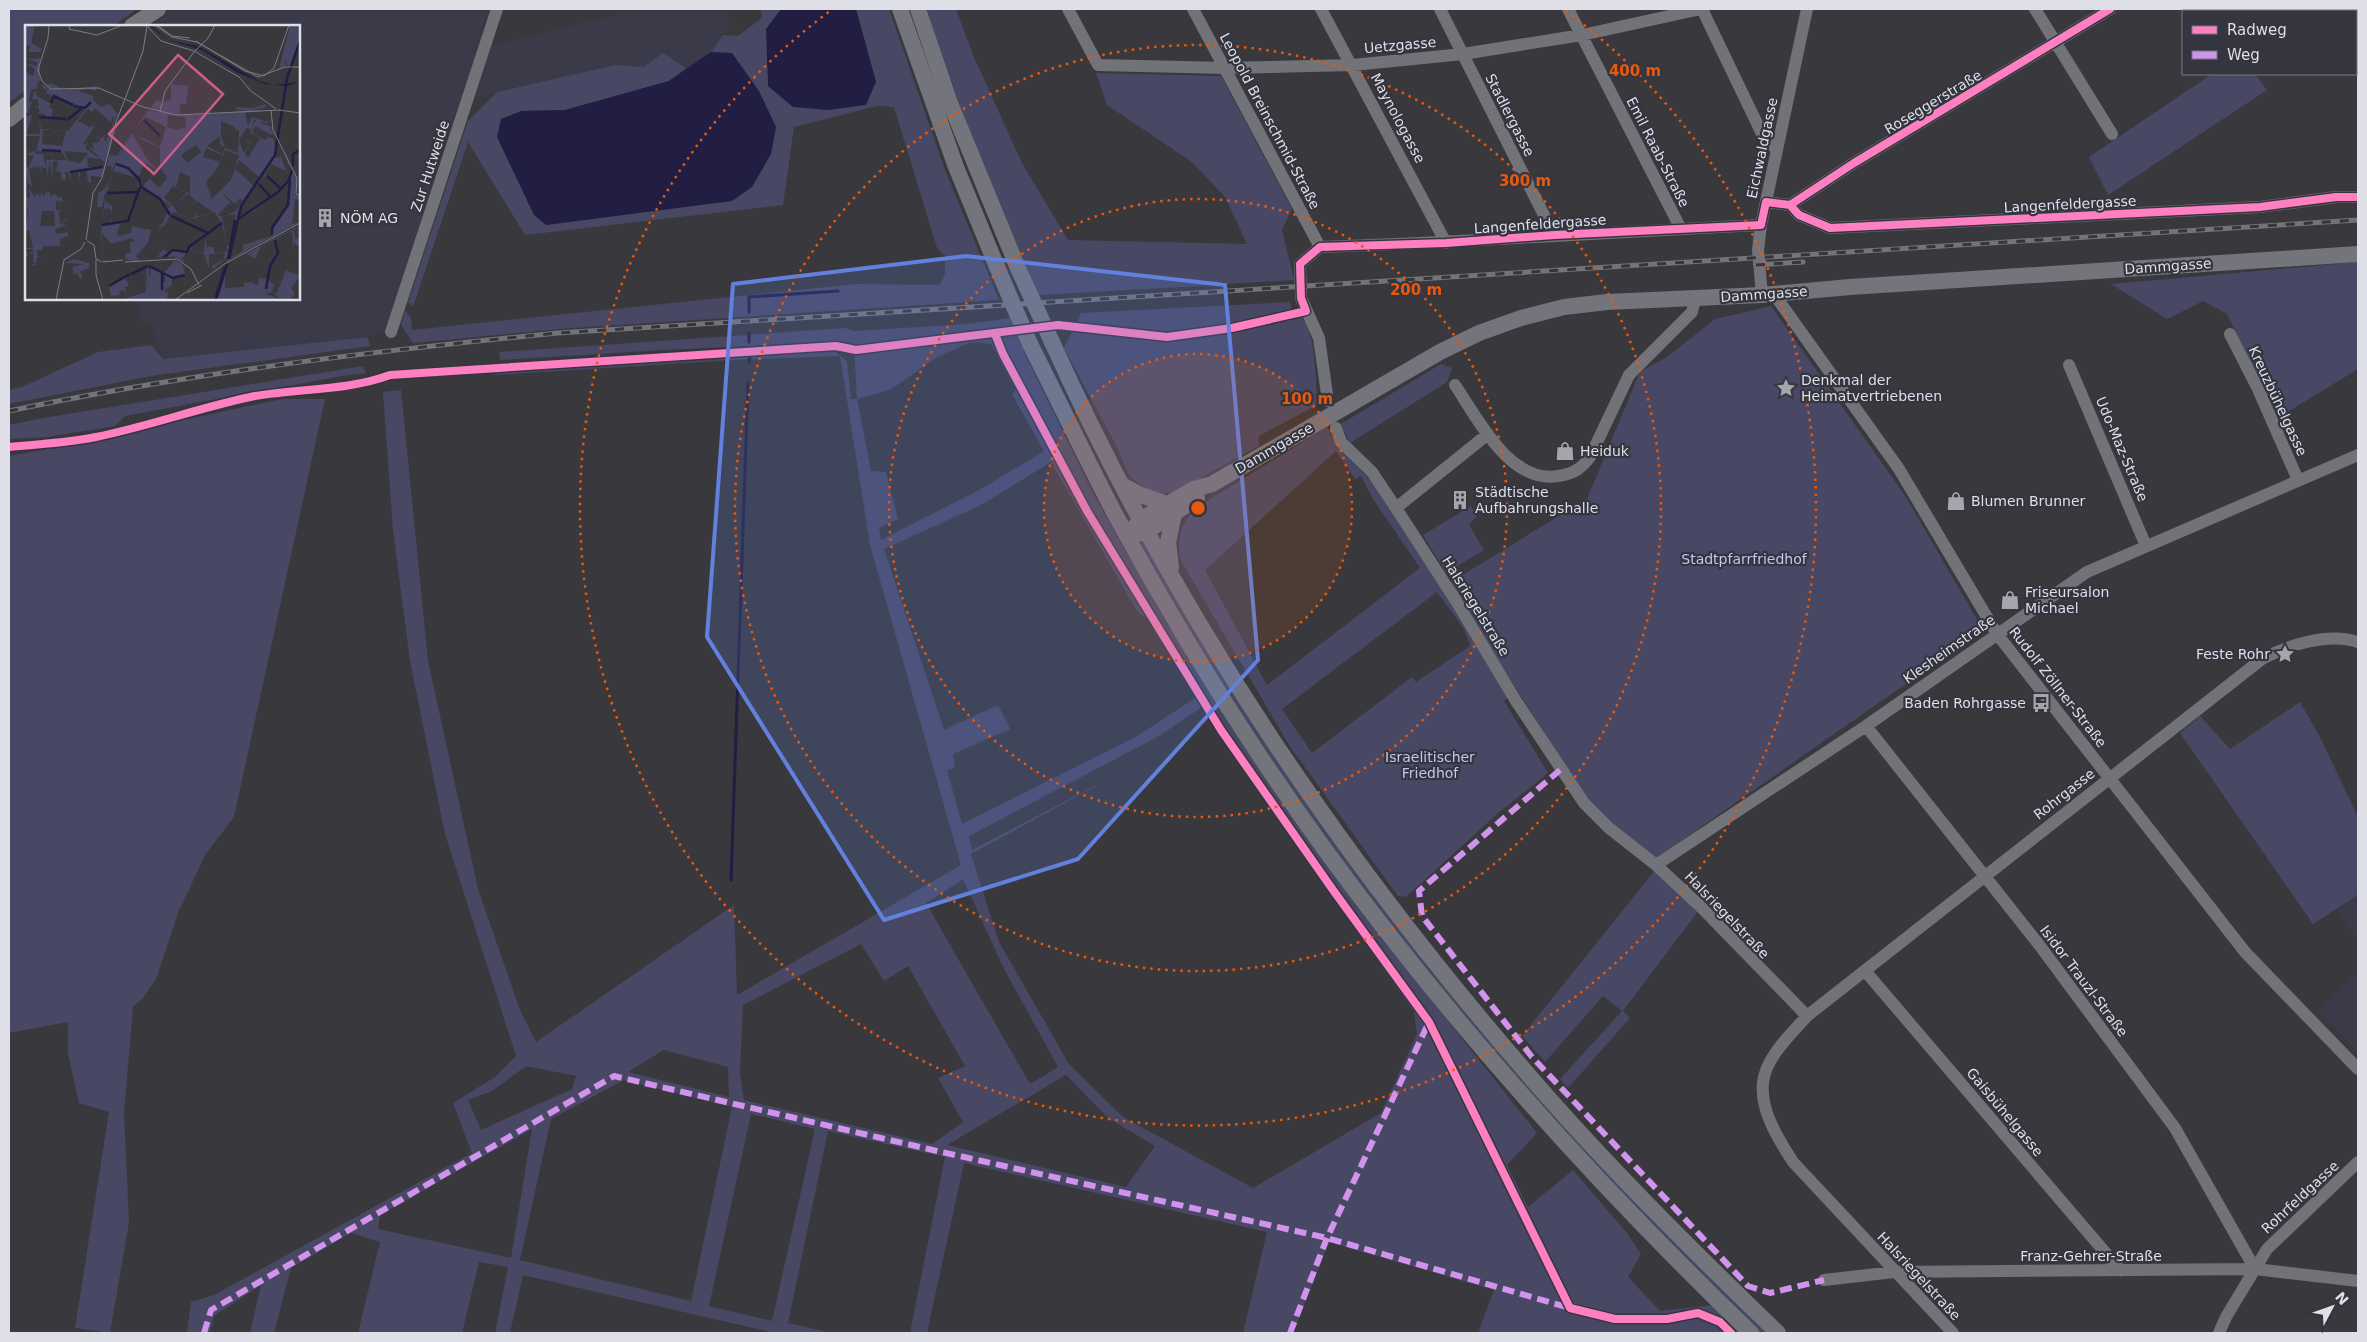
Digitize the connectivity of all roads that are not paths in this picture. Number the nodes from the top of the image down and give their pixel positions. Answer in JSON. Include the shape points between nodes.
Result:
{"nodes":[{"id":1,"x":158,"y":9,"type":"edge"},
{"id":2,"x":497,"y":9,"type":"edge"},
{"id":3,"x":900,"y":9,"type":"edge"},
{"id":4,"x":918,"y":9,"type":"edge"},
{"id":5,"x":1068,"y":9,"type":"edge"},
{"id":6,"x":1193,"y":9,"type":"edge"},
{"id":7,"x":1322,"y":9,"type":"edge"},
{"id":8,"x":1440,"y":9,"type":"edge"},
{"id":9,"x":1568,"y":9,"type":"edge"},
{"id":10,"x":1701,"y":9,"type":"edge"},
{"id":11,"x":1807,"y":9,"type":"edge"},
{"id":12,"x":2035,"y":9,"type":"edge"},
{"id":13,"x":2110,"y":9,"type":"edge"},
{"id":14,"x":134,"y":25,"type":"edge"},
{"id":15,"x":1582,"y":35,"type":"junction"},
{"id":16,"x":2056,"y":42,"type":"junction"},
{"id":17,"x":1463,"y":54,"type":"junction"},
{"id":18,"x":1353,"y":65,"type":"junction"},
{"id":19,"x":1225,"y":68,"type":"junction"},
{"id":20,"x":25,"y":106,"type":"edge"},
{"id":21,"x":9,"y":119,"type":"edge"},
{"id":22,"x":2112,"y":134,"type":"dead end"},
{"id":23,"x":1777,"y":148,"type":"junction"},
{"id":24,"x":2358,"y":197,"type":"edge"},
{"id":25,"x":1766,"y":202,"type":"junction"},
{"id":26,"x":1790,"y":205,"type":"junction"},
{"id":27,"x":1761,"y":225,"type":"junction"},
{"id":28,"x":1681,"y":229,"type":"junction"},
{"id":29,"x":1554,"y":235,"type":"junction"},
{"id":30,"x":1446,"y":243,"type":"junction"},
{"id":31,"x":1320,"y":247,"type":"junction"},
{"id":32,"x":2358,"y":254,"type":"edge"},
{"id":33,"x":1768,"y":294,"type":"junction"},
{"id":34,"x":1695,"y":298,"type":"junction"},
{"id":35,"x":391,"y":332,"type":"dead end"},
{"id":36,"x":2230,"y":334,"type":"dead end"},
{"id":37,"x":2069,"y":365,"type":"dead end"},
{"id":38,"x":1455,"y":385,"type":"dead end"},
{"id":39,"x":1328,"y":401,"type":"dead end"},
{"id":40,"x":1336,"y":428,"type":"dead end"},
{"id":41,"x":1488,"y":434,"type":"junction"},
{"id":42,"x":2358,"y":456,"type":"edge"},
{"id":43,"x":2298,"y":480,"type":"junction"},
{"id":44,"x":1122,"y":485,"type":"junction"},
{"id":45,"x":1396,"y":508,"type":"junction"},
{"id":46,"x":1171,"y":509,"type":"junction"},
{"id":47,"x":1144,"y":526,"type":"junction"},
{"id":48,"x":1128,"y":536,"type":"junction"},
{"id":49,"x":2146,"y":546,"type":"junction"},
{"id":50,"x":1173,"y":577,"type":"junction"},
{"id":51,"x":1997,"y":634,"type":"junction"},
{"id":52,"x":2358,"y":642,"type":"edge"},
{"id":53,"x":1866,"y":726,"type":"junction"},
{"id":54,"x":2110,"y":777,"type":"junction"},
{"id":55,"x":1656,"y":865,"type":"junction"},
{"id":56,"x":1984,"y":877,"type":"junction"},
{"id":57,"x":1866,"y":972,"type":"junction"},
{"id":58,"x":1807,"y":1016,"type":"junction"},
{"id":59,"x":2358,"y":1069,"type":"edge"},
{"id":60,"x":2358,"y":1162,"type":"edge"},
{"id":61,"x":2255,"y":1269,"type":"junction"},
{"id":62,"x":2121,"y":1271,"type":"junction"},
{"id":63,"x":1894,"y":1272,"type":"junction"},
{"id":64,"x":1824,"y":1280,"type":"dead end"},
{"id":65,"x":2358,"y":1281,"type":"edge"},
{"id":66,"x":1751,"y":1333,"type":"edge"},
{"id":67,"x":1778,"y":1333,"type":"edge"},
{"id":68,"x":1953,"y":1333,"type":"edge"},
{"id":69,"x":2219,"y":1333,"type":"edge"}],
"edges":[{"from":1,"to":14,"type":"main road"},
{"from":2,"to":35,"type":"street","name":"Zur Hutweide"},
{"from":3,"to":48,"type":"main road","bridge":true,"via":[[956,167],[1030,344]]},
{"from":4,"to":44,"type":"main road","bridge":true,"via":[[950,103],[1017,266]]},
{"from":5,"to":19,"type":"street","name":"Uetzgasse","via":[[1098,65]]},
{"from":6,"to":19,"type":"street","name":"Leopold Breinschmid-Straße"},
{"from":7,"to":18,"type":"street","name":"Maynologasse"},
{"from":8,"to":17,"type":"street","name":"Stadlergasse"},
{"from":9,"to":15,"type":"street","name":"Emil Raab-Straße"},
{"from":10,"to":15,"type":"street","name":"Uetzgasse"},
{"from":10,"to":23,"type":"street","via":[[1764,138]]},
{"from":11,"to":23,"type":"street","name":"Eichwaldgasse"},
{"from":12,"to":16,"type":"street"},
{"from":13,"to":16,"type":"street","name":"Roseggerstraße"},
{"from":15,"to":17,"type":"street","name":"Uetzgasse"},
{"from":15,"to":28,"type":"street","name":"Emil Raab-Straße"},
{"from":16,"to":22,"type":"street"},
{"from":16,"to":26,"type":"street","name":"Roseggerstraße"},
{"from":17,"to":18,"type":"street","name":"Uetzgasse"},
{"from":17,"to":29,"type":"street","name":"Stadlergasse"},
{"from":18,"to":19,"type":"street","name":"Uetzgasse"},
{"from":18,"to":30,"type":"street","name":"Maynologasse"},
{"from":19,"to":31,"type":"street","name":"Leopold Breinschmid-Straße"},
{"from":20,"to":21,"type":"main road"},
{"from":23,"to":25,"type":"street","name":"Eichwaldgasse"},
{"from":24,"to":26,"type":"street","name":"Langenfeldergasse","via":[[2260,207],[1830,228],[1798,215]]},
{"from":25,"to":26,"type":"street"},
{"from":25,"to":27,"type":"street","name":"Eichwaldgasse"},
{"from":27,"to":28,"type":"street","name":"Langenfeldergasse"},
{"from":27,"to":33,"type":"street","name":"Eichwaldgasse","via":[[1758,250]]},
{"from":28,"to":29,"type":"street","name":"Langenfeldergasse"},
{"from":29,"to":30,"type":"street","name":"Langenfeldergasse"},
{"from":30,"to":31,"type":"street","name":"Langenfeldergasse"},
{"from":31,"to":39,"type":"street","via":[[1300,264],[1300,279],[1301,298],[1319,338]]},
{"from":32,"to":33,"type":"main road","name":"Dammgasse"},
{"from":33,"to":34,"type":"main road","name":"Dammgasse"},
{"from":33,"to":51,"type":"street","name":"Rudolf Zöllner-Straße","via":[[1899,469]]},
{"from":34,"to":41,"type":"street","via":[[1692,312],[1628,375],[1590,457],[1582,467],[1570,474],[1549,478],[1531,475],[1516,466]]},
{"from":34,"to":46,"type":"main road","name":"Dammgasse","via":[[1564,307],[1479,333],[1440,352],[1212,484],[1199,497]]},
{"from":36,"to":43,"type":"street","name":"Kreuzbühelgasse"},
{"from":37,"to":49,"type":"street","name":"Udo-Maz-Straße"},
{"from":38,"to":41,"type":"street"},
{"from":40,"to":45,"type":"street","name":"Halsriegelstraße","via":[[1341,442],[1372,472]]},
{"from":41,"to":45,"type":"street"},
{"from":42,"to":43,"type":"street","name":"Klesheimstraße"},
{"from":43,"to":49,"type":"street","name":"Klesheimstraße"},
{"from":44,"to":46,"type":"main road"},
{"from":44,"to":47,"type":"main road"},
{"from":45,"to":55,"type":"street","name":"Halsriegelstraße","via":[[1516,701],[1584,803],[1609,828]]},
{"from":46,"to":47,"type":"main road","name":"Dammgasse"},
{"from":46,"to":50,"type":"main road","via":[[1168,542]]},
{"from":47,"to":48,"type":"main road","name":"Dammgasse"},
{"from":47,"to":50,"type":"main road"},
{"from":48,"to":66,"type":"main road","via":[[1202,664],[1262,758],[1325,850],[1414,967],[1507,1080],[1624,1207]]},
{"from":49,"to":51,"type":"street","name":"Klesheimstraße","via":[[2087,572]]},
{"from":50,"to":67,"type":"main road","via":[[1272,740],[1429,955],[1521,1066],[1635,1190]]},
{"from":51,"to":53,"type":"street","name":"Klesheimstraße"},
{"from":51,"to":54,"type":"street","name":"Rudolf Zöllner-Straße"},
{"from":52,"to":54,"type":"street","name":"Rohrgasse","via":[[2311,641],[2262,659]]},
{"from":53,"to":55,"type":"street","name":"Klesheimstraße"},
{"from":53,"to":56,"type":"street","name":"Isidor Trauzl-Straße"},
{"from":54,"to":56,"type":"street","name":"Rohrgasse"},
{"from":54,"to":59,"type":"street","name":"Rudolf Zöllner-Straße","via":[[2245,952]]},
{"from":55,"to":58,"type":"street","name":"Halsriegelstraße"},
{"from":56,"to":57,"type":"street","name":"Rohrgasse"},
{"from":56,"to":61,"type":"street","name":"Isidor Trauzl-Straße","via":[[2040,946],[2175,1128]]},
{"from":57,"to":58,"type":"street","name":"Rohrgasse"},
{"from":57,"to":62,"type":"street","name":"Gaisbühelgasse"},
{"from":58,"to":63,"type":"street","name":"Halsriegelstraße","via":[[1769,1066],[1763,1083],[1769,1118],[1793,1162]]},
{"from":60,"to":61,"type":"street","name":"Rohrfeldgasse","via":[[2266,1249]]},
{"from":61,"to":62,"type":"street","name":"Franz-Gehrer-Straße"},
{"from":61,"to":65,"type":"street","name":"Franz-Gehrer-Straße"},
{"from":61,"to":69,"type":"street","name":"Rohrfeldgasse"},
{"from":62,"to":63,"type":"street","name":"Franz-Gehrer-Straße"},
{"from":63,"to":64,"type":"street","name":"Franz-Gehrer-Straße"},
{"from":63,"to":68,"type":"street","name":"Halsriegelstraße"}]}
